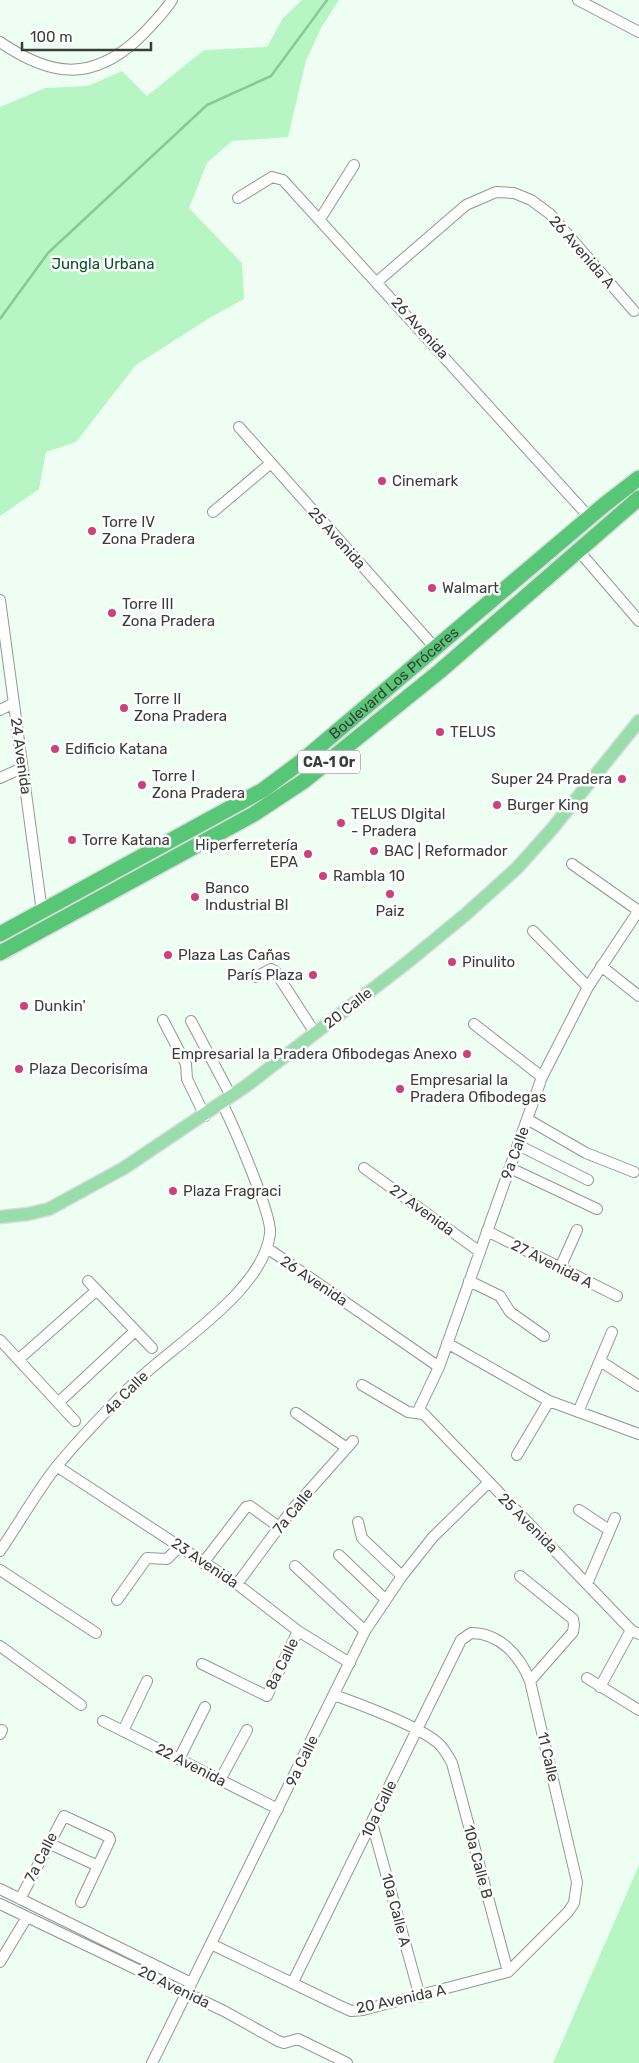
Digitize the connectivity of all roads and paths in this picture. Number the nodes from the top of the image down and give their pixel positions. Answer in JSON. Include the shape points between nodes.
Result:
{"nodes":[{"id":1,"x":578,"y":0,"type":"edge"},
{"id":2,"x":169,"y":1,"type":"edge"},
{"id":3,"x":639,"y":32,"type":"edge"},
{"id":4,"x":0,"y":42,"type":"edge"},
{"id":5,"x":354,"y":165,"type":"dead end"},
{"id":6,"x":238,"y":198,"type":"dead end"},
{"id":7,"x":320,"y":218,"type":"junction"},
{"id":8,"x":378,"y":281,"type":"junction"},
{"id":9,"x":634,"y":311,"type":"dead end"},
{"id":10,"x":239,"y":427,"type":"dead end"},
{"id":11,"x":270,"y":463,"type":"junction"},
{"id":12,"x":639,"y":470,"type":"edge"},
{"id":13,"x":639,"y":478,"type":"edge"},
{"id":14,"x":618,"y":493,"type":"junction"},
{"id":15,"x":639,"y":498,"type":"edge"},
{"id":16,"x":212,"y":512,"type":"dead end"},
{"id":17,"x":590,"y":518,"type":"junction"},
{"id":18,"x":578,"y":550,"type":"junction"},
{"id":19,"x":0,"y":600,"type":"edge"},
{"id":20,"x":639,"y":621,"type":"edge"},
{"id":21,"x":3,"y":647,"type":"edge"},
{"id":22,"x":436,"y":649,"type":"junction"},
{"id":23,"x":14,"y":703,"type":"junction"},
{"id":24,"x":0,"y":710,"type":"edge"},
{"id":25,"x":639,"y":721,"type":"edge"},
{"id":26,"x":22,"y":768,"type":"junction"},
{"id":27,"x":0,"y":778,"type":"edge"},
{"id":28,"x":572,"y":864,"type":"dead end"},
{"id":29,"x":639,"y":910,"type":"edge"},
{"id":30,"x":42,"y":912,"type":"junction"},
{"id":31,"x":533,"y":931,"type":"dead end"},
{"id":32,"x":0,"y":934,"type":"edge"},
{"id":33,"x":0,"y":953,"type":"edge"},
{"id":34,"x":602,"y":966,"type":"junction"},
{"id":35,"x":256,"y":977,"type":"dead end"},
{"id":36,"x":588,"y":986,"type":"junction"},
{"id":37,"x":639,"y":996,"type":"edge"},
{"id":38,"x":163,"y":1020,"type":"dead end"},
{"id":39,"x":191,"y":1021,"type":"dead end"},
{"id":40,"x":474,"y":1024,"type":"dead end"},
{"id":41,"x":315,"y":1032,"type":"junction"},
{"id":42,"x":542,"y":1077,"type":"junction"},
{"id":43,"x":227,"y":1100,"type":"junction"},
{"id":44,"x":205,"y":1116,"type":"junction"},
{"id":45,"x":527,"y":1119,"type":"junction"},
{"id":46,"x":518,"y":1145,"type":"junction"},
{"id":47,"x":364,"y":1168,"type":"dead end"},
{"id":48,"x":510,"y":1168,"type":"junction"},
{"id":49,"x":634,"y":1172,"type":"dead end"},
{"id":50,"x":588,"y":1180,"type":"dead end"},
{"id":51,"x":597,"y":1209,"type":"dead end"},
{"id":52,"x":0,"y":1217,"type":"edge"},
{"id":53,"x":577,"y":1230,"type":"dead end"},
{"id":54,"x":487,"y":1231,"type":"junction"},
{"id":55,"x":267,"y":1248,"type":"junction"},
{"id":56,"x":480,"y":1252,"type":"junction"},
{"id":57,"x":560,"y":1268,"type":"junction"},
{"id":58,"x":88,"y":1281,"type":"dead end"},
{"id":59,"x":469,"y":1281,"type":"junction"},
{"id":60,"x":97,"y":1290,"type":"junction"},
{"id":61,"x":616,"y":1296,"type":"dead end"},
{"id":62,"x":135,"y":1331,"type":"junction"},
{"id":63,"x":612,"y":1332,"type":"dead end"},
{"id":64,"x":544,"y":1336,"type":"dead end"},
{"id":65,"x":0,"y":1340,"type":"edge"},
{"id":66,"x":447,"y":1343,"type":"junction"},
{"id":67,"x":152,"y":1348,"type":"dead end"},
{"id":68,"x":19,"y":1359,"type":"junction"},
{"id":69,"x":600,"y":1361,"type":"junction"},
{"id":70,"x":439,"y":1367,"type":"junction"},
{"id":71,"x":362,"y":1385,"type":"dead end"},
{"id":72,"x":639,"y":1386,"type":"edge"},
{"id":73,"x":59,"y":1402,"type":"junction"},
{"id":74,"x":549,"y":1402,"type":"junction"},
{"id":75,"x":421,"y":1412,"type":"junction"},
{"id":76,"x":578,"y":1412,"type":"junction"},
{"id":77,"x":296,"y":1413,"type":"dead end"},
{"id":78,"x":75,"y":1420,"type":"dead end"},
{"id":79,"x":632,"y":1434,"type":"edge"},
{"id":80,"x":517,"y":1455,"type":"dead end"},
{"id":81,"x":58,"y":1467,"type":"junction"},
{"id":82,"x":488,"y":1483,"type":"junction"},
{"id":83,"x":579,"y":1510,"type":"dead end"},
{"id":84,"x":615,"y":1518,"type":"dead end"},
{"id":85,"x":358,"y":1522,"type":"dead end"},
{"id":86,"x":279,"y":1527,"type":"junction"},
{"id":87,"x":609,"y":1530,"type":"junction"},
{"id":88,"x":179,"y":1547,"type":"junction"},
{"id":89,"x":0,"y":1552,"type":"edge"},
{"id":90,"x":339,"y":1555,"type":"dead end"},
{"id":91,"x":203,"y":1563,"type":"junction"},
{"id":92,"x":295,"y":1566,"type":"dead end"},
{"id":93,"x":0,"y":1570,"type":"edge"},
{"id":94,"x":402,"y":1576,"type":"junction"},
{"id":95,"x":520,"y":1576,"type":"dead end"},
{"id":96,"x":237,"y":1584,"type":"junction"},
{"id":97,"x":587,"y":1584,"type":"junction"},
{"id":98,"x":385,"y":1599,"type":"junction"},
{"id":99,"x":117,"y":1600,"type":"dead end"},
{"id":100,"x":298,"y":1631,"type":"junction"},
{"id":101,"x":366,"y":1631,"type":"junction"},
{"id":102,"x":635,"y":1632,"type":"edge"},
{"id":103,"x":96,"y":1633,"type":"dead end"},
{"id":104,"x":0,"y":1646,"type":"edge"},
{"id":105,"x":350,"y":1663,"type":"junction"},
{"id":106,"x":202,"y":1664,"type":"dead end"},
{"id":107,"x":587,"y":1678,"type":"dead end"},
{"id":108,"x":147,"y":1680,"type":"dead end"},
{"id":109,"x":530,"y":1681,"type":"junction"},
{"id":110,"x":600,"y":1687,"type":"junction"},
{"id":111,"x":334,"y":1694,"type":"junction"},
{"id":112,"x":81,"y":1705,"type":"dead end"},
{"id":113,"x":205,"y":1707,"type":"dead end"},
{"id":114,"x":639,"y":1710,"type":"edge"},
{"id":115,"x":103,"y":1721,"type":"dead end"},
{"id":116,"x":247,"y":1730,"type":"dead end"},
{"id":117,"x":123,"y":1731,"type":"junction"},
{"id":118,"x":416,"y":1731,"type":"junction"},
{"id":119,"x":180,"y":1759,"type":"junction"},
{"id":120,"x":220,"y":1780,"type":"junction"},
{"id":121,"x":278,"y":1809,"type":"junction"},
{"id":122,"x":372,"y":1823,"type":"junction"},
{"id":123,"x":48,"y":1843,"type":"junction"},
{"id":124,"x":98,"y":1866,"type":"junction"},
{"id":125,"x":0,"y":1890,"type":"edge"},
{"id":126,"x":20,"y":1899,"type":"junction"},
{"id":127,"x":81,"y":1902,"type":"dead end"},
{"id":128,"x":0,"y":1904,"type":"edge"},
{"id":129,"x":574,"y":1904,"type":"joint"},
{"id":130,"x":27,"y":1917,"type":"junction"},
{"id":131,"x":211,"y":1944,"type":"junction"},
{"id":132,"x":0,"y":1962,"type":"edge"},
{"id":133,"x":508,"y":1972,"type":"junction"},
{"id":134,"x":293,"y":1982,"type":"junction"},
{"id":135,"x":191,"y":1983,"type":"junction"},
{"id":136,"x":186,"y":1993,"type":"junction"},
{"id":137,"x":420,"y":1997,"type":"junction"},
{"id":138,"x":343,"y":2062,"type":"edge"},
{"id":139,"x":152,"y":2063,"type":"edge"}],
"edges":[{"from":1,"to":3,"type":"street"},
{"from":2,"to":4,"type":"street","via":[[145,32],[116,58],[95,67],[72,70],[44,65],[17,54]]},
{"from":5,"to":7,"type":"street"},
{"from":6,"to":7,"type":"street","name":"26 Avenida","via":[[276,176]]},
{"from":7,"to":8,"type":"street","name":"26 Avenida"},
{"from":8,"to":9,"type":"street","name":"26 Avenida A","via":[[466,205],[496,192],[514,193],[531,200],[550,214]]},
{"from":8,"to":17,"type":"street","name":"26 Avenida"},
{"from":10,"to":11,"type":"street","name":"25 Avenida"},
{"from":11,"to":16,"type":"street"},
{"from":11,"to":22,"type":"street","name":"25 Avenida"},
{"from":12,"to":14,"type":"highway"},
{"from":13,"to":14,"type":"highway","name":"Boulevard Los Próceres","number":"CA-1 Or"},
{"from":14,"to":17,"type":"highway","name":"Boulevard Los Próceres","number":"CA-1 Or"},
{"from":15,"to":18,"type":"highway","name":"Boulevard Los Próceres","number":"CA-1 Or"},
{"from":17,"to":22,"type":"highway","name":"Boulevard Los Próceres","number":"CA-1 Or"},
{"from":18,"to":20,"type":"street"},
{"from":18,"to":33,"type":"highway","name":"Boulevard Los Próceres","number":"CA-1 Or","via":[[440,671],[304,780],[254,814]]},
{"from":19,"to":21,"type":"street","name":"24 Avenida"},
{"from":21,"to":23,"type":"street","name":"24 Avenida"},
{"from":22,"to":30,"type":"highway","name":"Boulevard Los Próceres","number":"CA-1 Or","via":[[263,790]]},
{"from":23,"to":24,"type":"street"},
{"from":23,"to":26,"type":"street","name":"24 Avenida"},
{"from":25,"to":41,"type":"main road","name":"20 Calle","via":[[517,868],[465,915]]},
{"from":26,"to":27,"type":"street"},
{"from":26,"to":30,"type":"street","name":"24 Avenida"},
{"from":28,"to":29,"type":"street"},
{"from":29,"to":34,"type":"street","name":"9a Calle"},
{"from":30,"to":32,"type":"highway","name":"Boulevard Los Próceres","number":"CA-1 Or"},
{"from":31,"to":36,"type":"street"},
{"from":34,"to":36,"type":"street","name":"9a Calle"},
{"from":34,"to":37,"type":"street"},
{"from":35,"to":41,"type":"street","via":[[271,969],[276,971]]},
{"from":36,"to":42,"type":"street","name":"9a Calle"},
{"from":38,"to":44,"type":"street","via":[[186,1064],[187,1079]]},
{"from":39,"to":43,"type":"street","name":"26 Avenida"},
{"from":40,"to":42,"type":"street"},
{"from":41,"to":43,"type":"main road","name":"20 Calle"},
{"from":42,"to":45,"type":"street","name":"9a Calle"},
{"from":43,"to":44,"type":"main road","name":"20 Calle"},
{"from":43,"to":55,"type":"street","name":"26 Avenida","via":[[270,1224]]},
{"from":44,"to":52,"type":"main road","name":"20 Calle","via":[[68,1200],[28,1214]]},
{"from":45,"to":46,"type":"street","name":"9a Calle"},
{"from":45,"to":49,"type":"street","via":[[586,1153]]},
{"from":46,"to":48,"type":"street","name":"9a Calle"},
{"from":46,"to":50,"type":"street"},
{"from":47,"to":56,"type":"street","name":"27 Avenida"},
{"from":48,"to":51,"type":"street"},
{"from":48,"to":54,"type":"street","name":"9a Calle"},
{"from":53,"to":57,"type":"street"},
{"from":54,"to":56,"type":"street","name":"9a Calle"},
{"from":54,"to":57,"type":"street","name":"27 Avenida A"},
{"from":55,"to":70,"type":"street","name":"26 Avenida"},
{"from":55,"to":81,"type":"street","name":"4a Calle","via":[[261,1263],[238,1293],[122,1394]]},
{"from":56,"to":59,"type":"street","name":"9a Calle"},
{"from":57,"to":61,"type":"street","name":"27 Avenida A"},
{"from":58,"to":60,"type":"street"},
{"from":59,"to":64,"type":"street","via":[[500,1296],[510,1312]]},
{"from":59,"to":66,"type":"street","name":"9a Calle"},
{"from":60,"to":62,"type":"street"},
{"from":60,"to":68,"type":"street"},
{"from":62,"to":67,"type":"street"},
{"from":62,"to":73,"type":"street"},
{"from":63,"to":69,"type":"street"},
{"from":65,"to":68,"type":"street"},
{"from":66,"to":70,"type":"street","name":"9a Calle"},
{"from":66,"to":74,"type":"street"},
{"from":68,"to":73,"type":"street"},
{"from":69,"to":72,"type":"street"},
{"from":69,"to":76,"type":"street"},
{"from":70,"to":75,"type":"street","name":"9a Calle"},
{"from":71,"to":75,"type":"street","via":[[408,1412]]},
{"from":73,"to":78,"type":"street"},
{"from":74,"to":76,"type":"street"},
{"from":74,"to":80,"type":"street"},
{"from":75,"to":82,"type":"street","name":"25 Avenida"},
{"from":76,"to":79,"type":"street"},
{"from":77,"to":86,"type":"street","name":"7a Calle","via":[[350,1444]]},
{"from":81,"to":88,"type":"street","name":"23 Avenida"},
{"from":81,"to":89,"type":"street","name":"4a Calle"},
{"from":82,"to":94,"type":"street","name":"9a Calle","via":[[433,1537]]},
{"from":82,"to":97,"type":"street","name":"25 Avenida"},
{"from":83,"to":87,"type":"street"},
{"from":84,"to":87,"type":"street"},
{"from":85,"to":94,"type":"street","via":[[362,1538]]},
{"from":86,"to":91,"type":"street","via":[[246,1506]]},
{"from":86,"to":96,"type":"street","name":"7a Calle"},
{"from":87,"to":97,"type":"street"},
{"from":88,"to":91,"type":"street","name":"23 Avenida"},
{"from":88,"to":99,"type":"street","via":[[167,1559],[147,1558]]},
{"from":90,"to":98,"type":"street"},
{"from":91,"to":96,"type":"street","name":"23 Avenida"},
{"from":92,"to":101,"type":"street"},
{"from":93,"to":103,"type":"street"},
{"from":94,"to":98,"type":"street","name":"9a Calle"},
{"from":95,"to":109,"type":"street","via":[[572,1619],[574,1625],[573,1632]]},
{"from":96,"to":100,"type":"street","name":"23 Avenida"},
{"from":97,"to":102,"type":"street","name":"25 Avenida"},
{"from":98,"to":101,"type":"street","name":"9a Calle"},
{"from":100,"to":105,"type":"street","name":"23 Avenida"},
{"from":100,"to":106,"type":"street","name":"8a Calle","via":[[266,1696]]},
{"from":101,"to":105,"type":"street","name":"9a Calle"},
{"from":102,"to":110,"type":"street"},
{"from":104,"to":112,"type":"street"},
{"from":105,"to":111,"type":"street","name":"9a Calle"},
{"from":107,"to":110,"type":"street"},
{"from":108,"to":117,"type":"street"},
{"from":109,"to":118,"type":"street","name":"10a Calle","via":[[524,1666],[510,1649],[479,1633],[466,1636],[461,1640]]},
{"from":109,"to":129,"type":"street","name":"11 Calle","via":[[577,1882]]},
{"from":110,"to":114,"type":"street"},
{"from":111,"to":118,"type":"street"},
{"from":111,"to":121,"type":"street","name":"9a Calle"},
{"from":113,"to":119,"type":"street"},
{"from":115,"to":117,"type":"street","name":"22 Avenida"},
{"from":116,"to":120,"type":"street"},
{"from":117,"to":119,"type":"street","name":"22 Avenida"},
{"from":118,"to":122,"type":"street","name":"10a Calle"},
{"from":118,"to":133,"type":"street","name":"10a Calle B","via":[[438,1743],[452,1763]]},
{"from":119,"to":120,"type":"street","name":"22 Avenida"},
{"from":120,"to":121,"type":"street","name":"22 Avenida"},
{"from":121,"to":131,"type":"street","name":"9a Calle"},
{"from":122,"to":134,"type":"street","name":"10a Calle"},
{"from":122,"to":137,"type":"street","name":"10a Calle A"},
{"from":123,"to":124,"type":"street"},
{"from":123,"to":124,"type":"street","name":"7a Calle","via":[[64,1816],[109,1837]]},
{"from":123,"to":126,"type":"street","name":"7a Calle"},
{"from":124,"to":127,"type":"street"},
{"from":125,"to":126,"type":"street","name":"20 Avenida"},
{"from":126,"to":135,"type":"street","name":"20 Avenida"},
{"from":128,"to":130,"type":"street","name":"20 Avenida"},
{"from":129,"to":133,"type":"street","name":"20 Avenida A"},
{"from":130,"to":132,"type":"street"},
{"from":130,"to":136,"type":"street","name":"20 Avenida"},
{"from":131,"to":134,"type":"street","name":"20 Avenida A"},
{"from":131,"to":135,"type":"street","name":"9a Calle"},
{"from":133,"to":137,"type":"street","name":"20 Avenida A"},
{"from":134,"to":137,"type":"street","name":"20 Avenida A","via":[[351,2011]]},
{"from":135,"to":136,"type":"street","name":"9a Calle"},
{"from":136,"to":138,"type":"street","name":"20 Avenida","via":[[278,2041],[284,2043],[298,2039]]},
{"from":136,"to":139,"type":"street","name":"9a Calle"}]}
